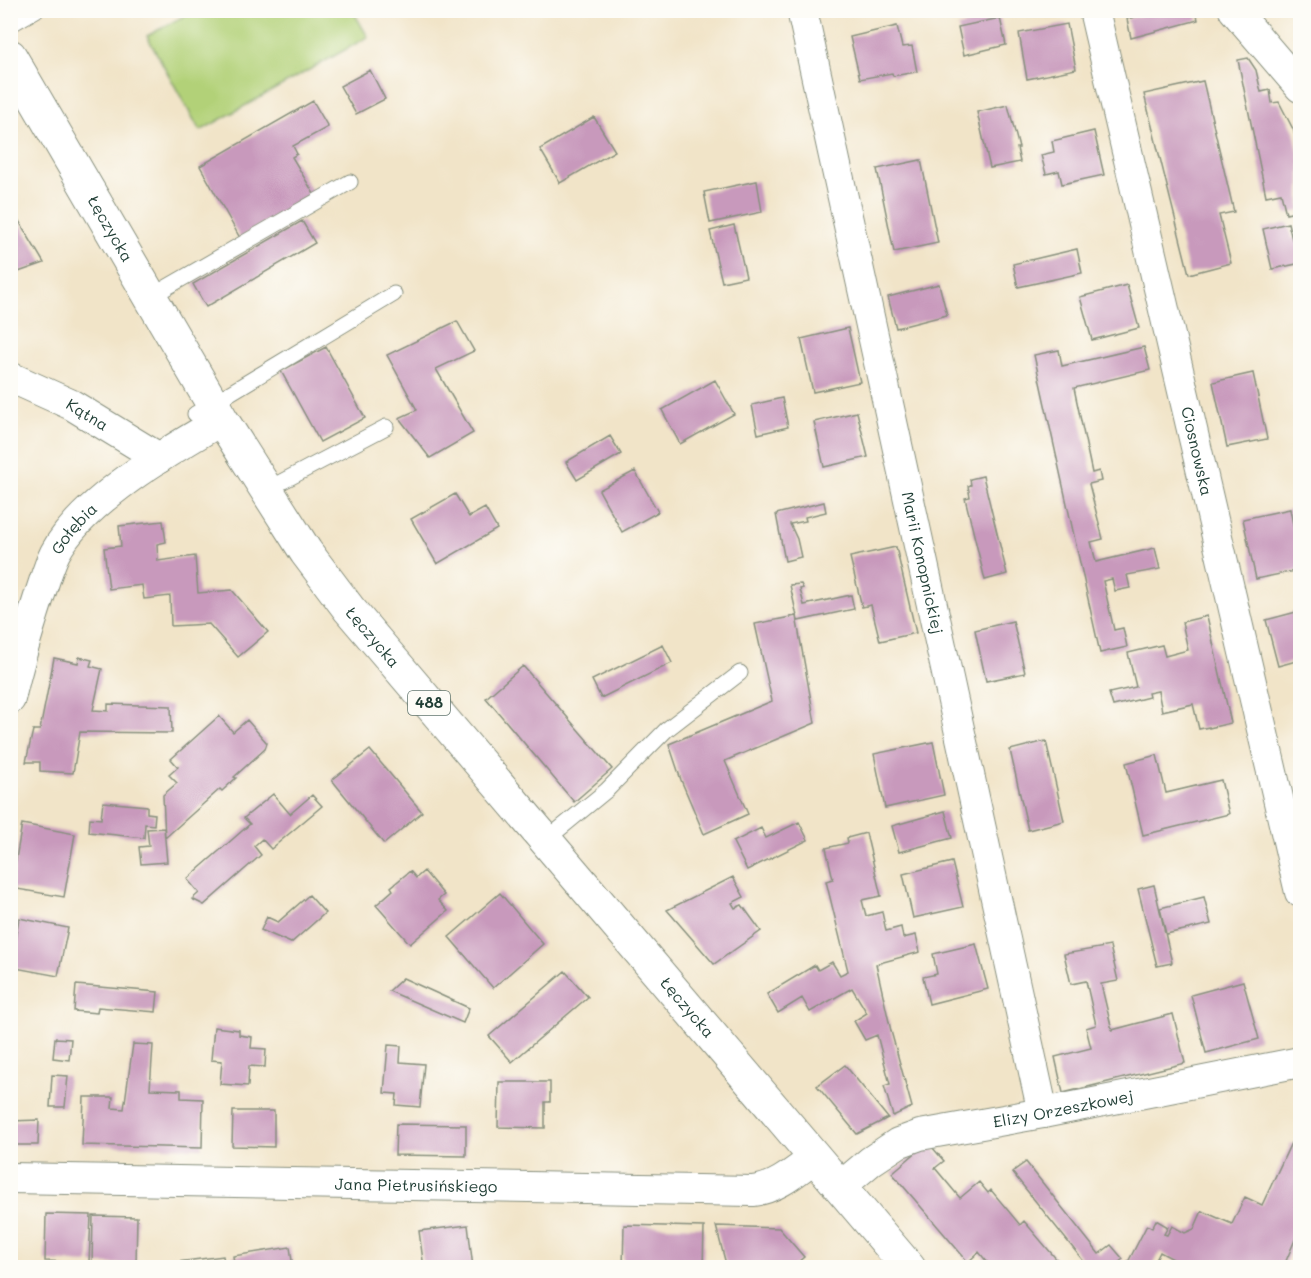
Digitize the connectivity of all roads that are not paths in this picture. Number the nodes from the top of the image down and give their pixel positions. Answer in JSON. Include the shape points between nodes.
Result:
{"nodes":[{"id":1,"x":36,"y":10,"type":"edge"},
{"id":2,"x":802,"y":10,"type":"edge"},
{"id":3,"x":1094,"y":10,"type":"edge"},
{"id":4,"x":1234,"y":10,"type":"edge"},
{"id":5,"x":10,"y":25,"type":"edge"},
{"id":6,"x":16,"y":77,"type":"edge"},
{"id":7,"x":1300,"y":87,"type":"edge"},
{"id":8,"x":350,"y":182,"type":"dead end"},
{"id":9,"x":394,"y":294,"type":"dead end"},
{"id":10,"x":150,"y":297,"type":"junction"},
{"id":11,"x":10,"y":377,"type":"edge"},
{"id":12,"x":210,"y":413,"type":"junction"},
{"id":13,"x":386,"y":427,"type":"dead end"},
{"id":14,"x":159,"y":458,"type":"junction"},
{"id":15,"x":266,"y":490,"type":"junction"},
{"id":16,"x":740,"y":673,"type":"dead end"},
{"id":17,"x":10,"y":699,"type":"edge"},
{"id":18,"x":546,"y":840,"type":"junction"},
{"id":19,"x":1300,"y":892,"type":"edge"},
{"id":20,"x":1300,"y":1062,"type":"edge"},
{"id":21,"x":1043,"y":1113,"type":"junction"},
{"id":22,"x":814,"y":1158,"type":"junction"},
{"id":23,"x":10,"y":1178,"type":"edge"},
{"id":24,"x":840,"y":1187,"type":"junction"},
{"id":25,"x":909,"y":1268,"type":"edge"}],
"edges":[{"from":1,"to":5,"type":"lane"},
{"from":2,"to":21,"type":"street","name":"Marii Konopnickiej"},
{"from":3,"to":19,"type":"street","name":"Ciosnowska"},
{"from":4,"to":7,"type":"street"},
{"from":6,"to":10,"type":"main road","name":"Łęczycka","number":"488"},
{"from":8,"to":10,"type":"lane"},
{"from":9,"to":12,"type":"lane"},
{"from":10,"to":12,"type":"main road","name":"Łęczycka","number":"488"},
{"from":11,"to":14,"type":"street","name":"Kątna","via":[[72,405]]},
{"from":12,"to":14,"type":"street","name":"Gołębia"},
{"from":12,"to":15,"type":"main road","name":"Łęczycka","number":"488"},
{"from":13,"to":15,"type":"lane"},
{"from":14,"to":17,"type":"street","name":"Gołębia","via":[[84,513],[55,553]]},
{"from":15,"to":18,"type":"main road","name":"Łęczycka","number":"488","via":[[349,609]]},
{"from":16,"to":18,"type":"lane","via":[[666,730],[607,790]]},
{"from":18,"to":22,"type":"main road","name":"Łęczycka","number":"488"},
{"from":20,"to":21,"type":"street","name":"Elizy Orzeszkowej"},
{"from":21,"to":24,"type":"street","name":"Elizy Orzeszkowej","via":[[920,1135],[898,1143]]},
{"from":22,"to":23,"type":"street","name":"Jana Pietrusińskiego","via":[[784,1180],[753,1191]]},
{"from":22,"to":24,"type":"main road","name":"Łęczycka","number":"488"},
{"from":24,"to":25,"type":"main road","name":"Łęczycka","number":"488"}]}
